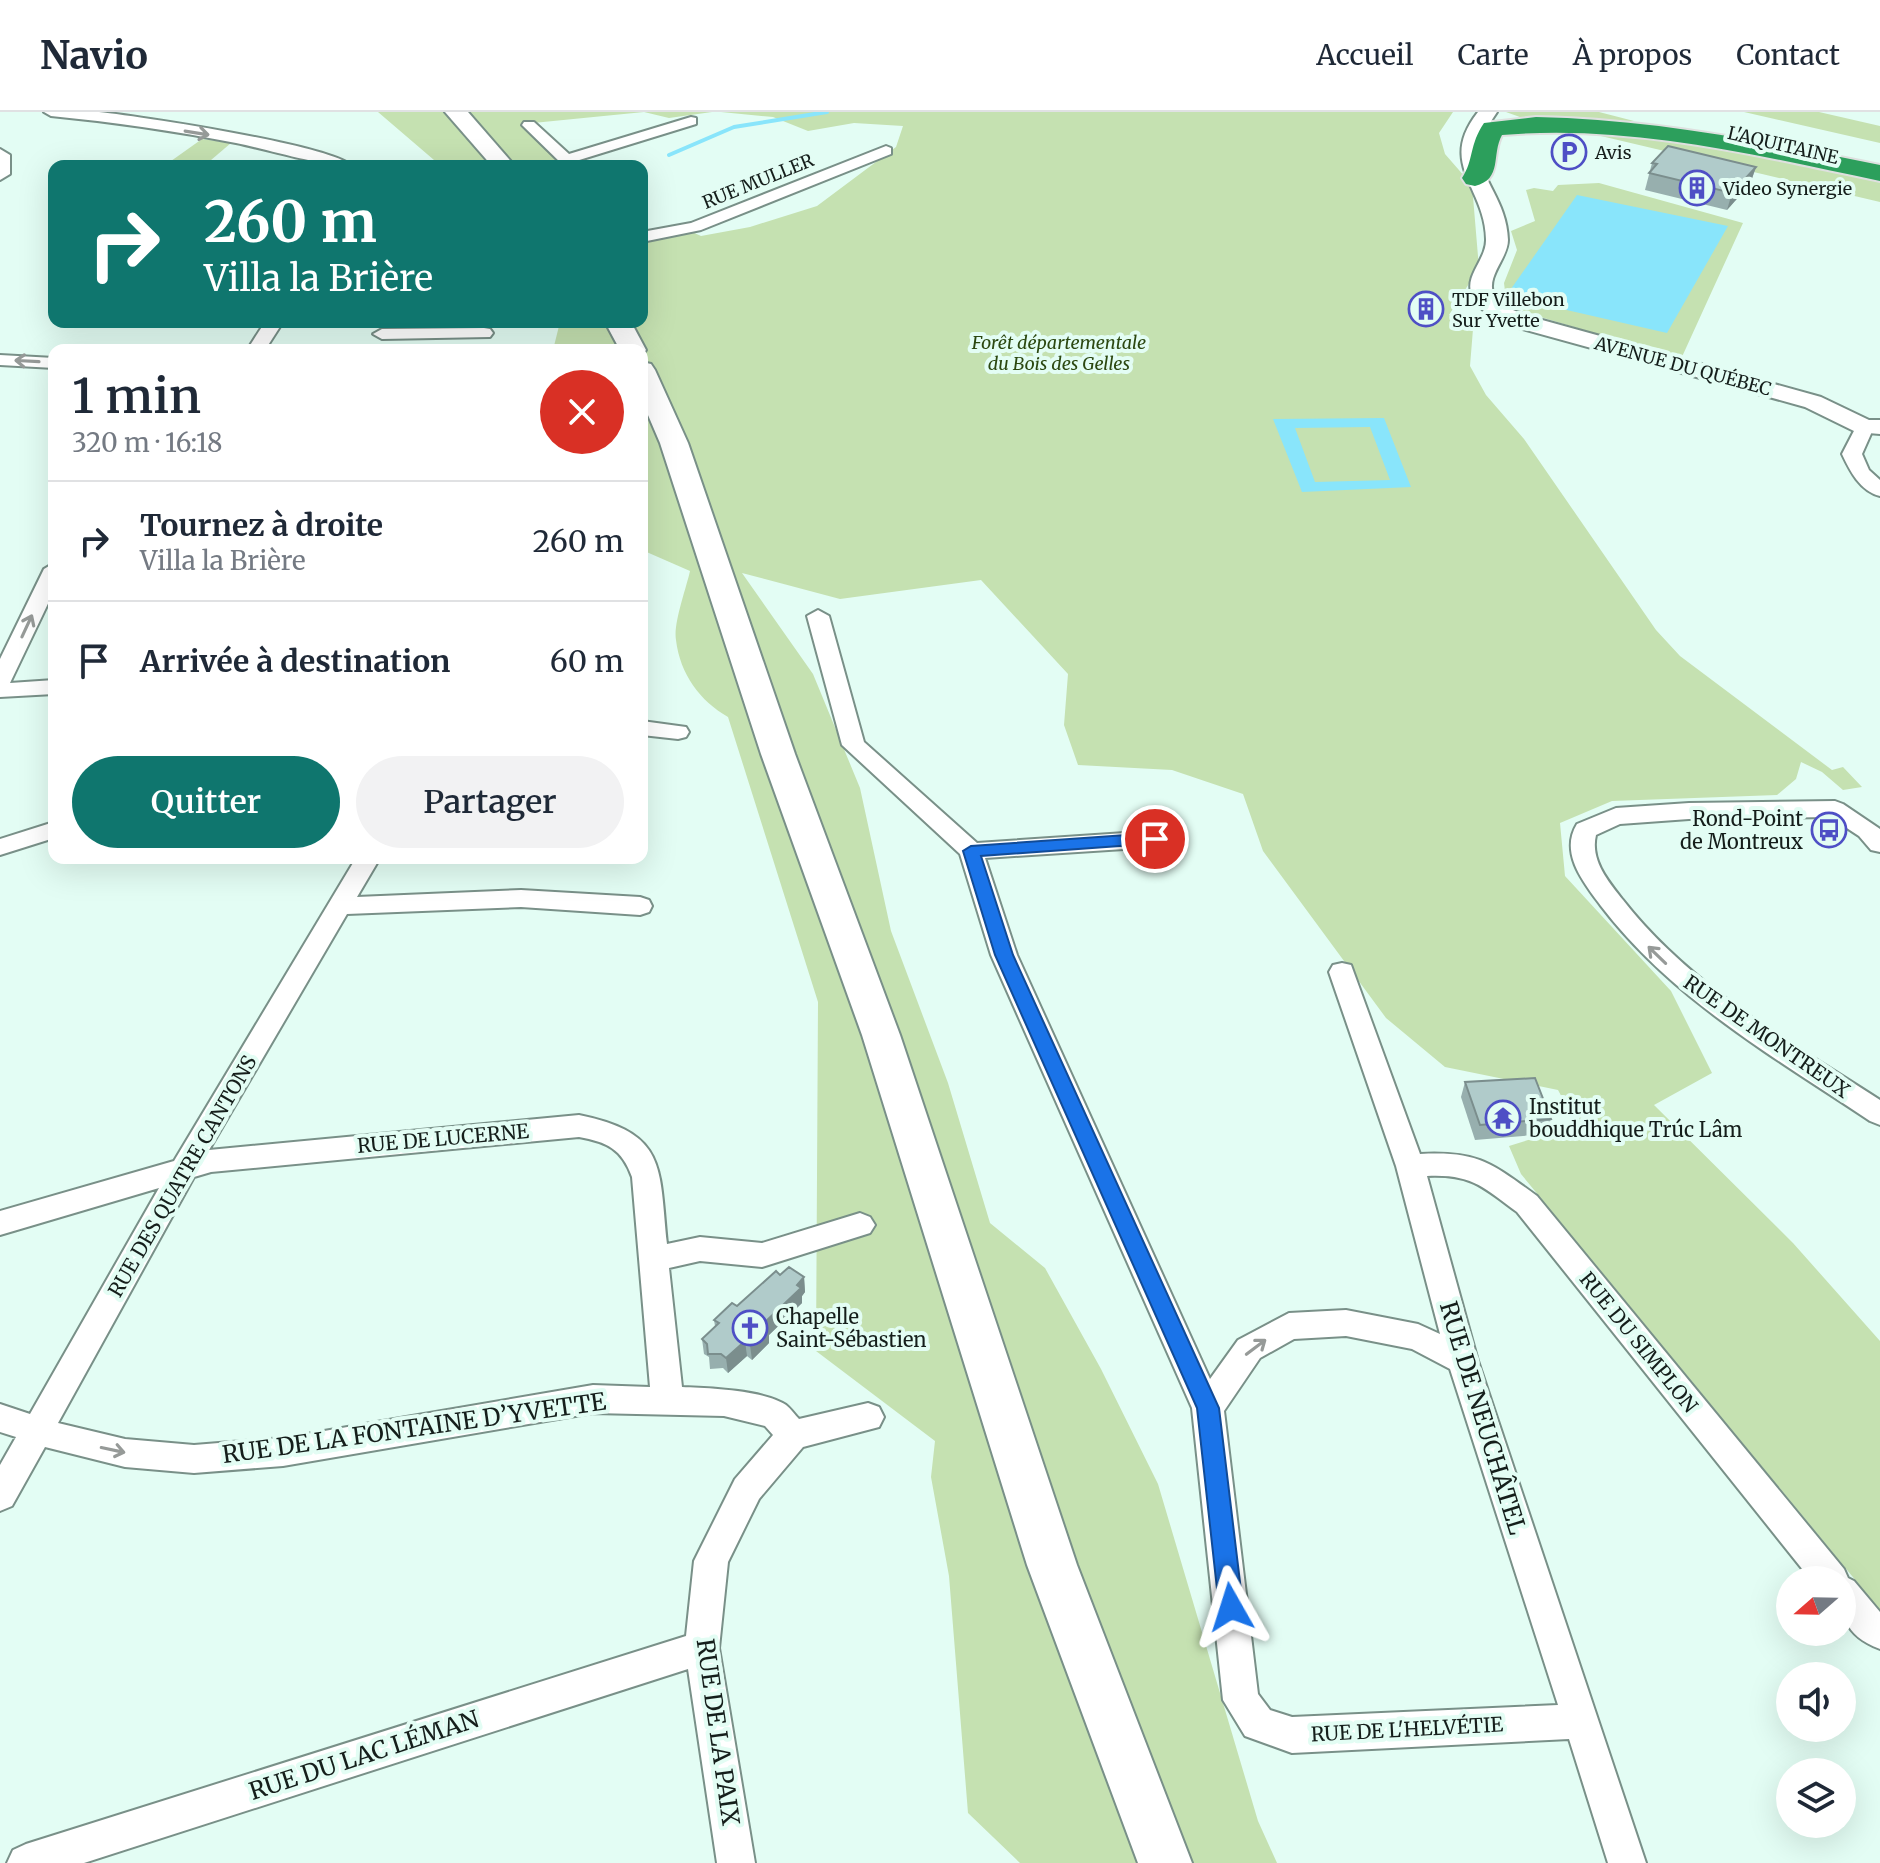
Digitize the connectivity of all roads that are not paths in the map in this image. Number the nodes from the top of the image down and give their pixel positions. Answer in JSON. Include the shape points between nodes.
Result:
{"nodes":[{"id":1,"x":51,"y":112,"type":"edge"},
{"id":2,"x":456,"y":112,"type":"edge"},
{"id":3,"x":1473,"y":112,"type":"edge"},
{"id":4,"x":1488,"y":112,"type":"edge"},
{"id":5,"x":1496,"y":112,"type":"edge"},
{"id":6,"x":1640,"y":112,"type":"edge"},
{"id":7,"x":1691,"y":112,"type":"edge"},
{"id":8,"x":691,"y":121,"type":"dead end"},
{"id":9,"x":1525,"y":124,"type":"junction"},
{"id":10,"x":529,"y":125,"type":"dead end"},
{"id":11,"x":1778,"y":127,"type":"dead end"},
{"id":12,"x":1840,"y":145,"type":"junction"},
{"id":13,"x":886,"y":151,"type":"dead end"},
{"id":14,"x":1880,"y":154,"type":"edge"},
{"id":15,"x":0,"y":155,"type":"edge"},
{"id":16,"x":329,"y":160,"type":"edge"},
{"id":17,"x":499,"y":160,"type":"edge"},
{"id":18,"x":568,"y":160,"type":"edge"},
{"id":19,"x":576,"y":160,"type":"edge"},
{"id":20,"x":1880,"y":167,"type":"edge"},
{"id":21,"x":1880,"y":173,"type":"edge"},
{"id":22,"x":0,"y":174,"type":"edge"},
{"id":23,"x":1474,"y":176,"type":"junction"},
{"id":24,"x":648,"y":236,"type":"edge"},
{"id":25,"x":484,"y":333,"type":"dead end"},
{"id":26,"x":382,"y":334,"type":"dead end"},
{"id":27,"x":441,"y":342,"type":"edge"},
{"id":28,"x":0,"y":360,"type":"edge"},
{"id":29,"x":48,"y":363,"type":"edge"},
{"id":30,"x":648,"y":384,"type":"edge"},
{"id":31,"x":1872,"y":427,"type":"edge"},
{"id":32,"x":1880,"y":490,"type":"edge"},
{"id":33,"x":48,"y":581,"type":"edge"},
{"id":34,"x":818,"y":616,"type":"dead end"},
{"id":35,"x":0,"y":681,"type":"edge"},
{"id":36,"x":48,"y":687,"type":"edge"},
{"id":37,"x":0,"y":690,"type":"edge"},
{"id":38,"x":648,"y":729,"type":"edge"},
{"id":39,"x":678,"y":732,"type":"dead end"},
{"id":40,"x":48,"y":832,"type":"edge"},
{"id":41,"x":1155,"y":839,"type":"dead end"},
{"id":42,"x":1880,"y":844,"type":"edge"},
{"id":43,"x":0,"y":847,"type":"edge"},
{"id":44,"x":971,"y":851,"type":"junction"},
{"id":45,"x":364,"y":864,"type":"edge"},
{"id":46,"x":340,"y":905,"type":"junction"},
{"id":47,"x":640,"y":906,"type":"dead end"},
{"id":48,"x":1342,"y":972,"type":"dead end"},
{"id":49,"x":1880,"y":1114,"type":"edge"},
{"id":50,"x":1410,"y":1166,"type":"junction"},
{"id":51,"x":185,"y":1167,"type":"junction"},
{"id":52,"x":0,"y":1223,"type":"edge"},
{"id":53,"x":860,"y":1225,"type":"dead end"},
{"id":54,"x":654,"y":1259,"type":"junction"},
{"id":55,"x":1463,"y":1361,"type":"junction"},
{"id":56,"x":667,"y":1399,"type":"junction"},
{"id":57,"x":1208,"y":1408,"type":"junction"},
{"id":58,"x":868,"y":1417,"type":"dead end"},
{"id":59,"x":0,"y":1418,"type":"edge"},
{"id":60,"x":37,"y":1431,"type":"junction"},
{"id":61,"x":793,"y":1435,"type":"junction"},
{"id":62,"x":0,"y":1496,"type":"edge"},
{"id":63,"x":1821,"y":1566,"type":"edge"},
{"id":64,"x":1856,"y":1608,"type":"edge"},
{"id":65,"x":1876,"y":1632,"type":"edge"},
{"id":66,"x":702,"y":1648,"type":"junction"},
{"id":67,"x":1580,"y":1721,"type":"junction"},
{"id":68,"x":26,"y":1863,"type":"edge"},
{"id":69,"x":736,"y":1863,"type":"edge"},
{"id":70,"x":1165,"y":1863,"type":"edge"},
{"id":71,"x":1627,"y":1863,"type":"edge"}],
"edges":[{"from":1,"to":16,"type":"street","one_way":true},
{"from":2,"to":17,"type":"main road"},
{"from":3,"to":23,"type":"street","via":[[1461,148]]},
{"from":4,"to":23,"type":"street","via":[[1475,129],[1469,154]]},
{"from":5,"to":9,"type":"highway"},
{"from":6,"to":20,"type":"highway","name":"L'AQUITAINE"},
{"from":7,"to":12,"type":"highway","name":"L'AQUITAINE"},
{"from":8,"to":19,"type":"street"},
{"from":9,"to":21,"type":"highway","via":[[1650,129]]},
{"from":9,"to":23,"type":"highway","via":[[1493,128],[1484,144],[1482,172]]},
{"from":10,"to":18,"type":"street"},
{"from":11,"to":12,"type":"highway"},
{"from":12,"to":14,"type":"highway","name":"L'AQUITAINE"},
{"from":13,"to":24,"type":"street","name":"RUE MULLER","via":[[695,227]]},
{"from":15,"to":22,"type":"street"},
{"from":23,"to":31,"type":"street","name":"AVENUE DU QUÉBEC","via":[[1497,235],[1497,250],[1481,290],[1502,314],[1813,402]]},
{"from":25,"to":27,"type":"street"},
{"from":26,"to":27,"type":"street"},
{"from":29,"to":28,"type":"street","one_way":true},
{"from":30,"to":70,"type":"main road","via":[[674,443],[778,754],[881,1035],[1052,1565]]},
{"from":31,"to":32,"type":"street","via":[[1852,454],[1861,473]]},
{"from":35,"to":33,"type":"street","one_way":true},
{"from":34,"to":44,"type":"street","name":"RUE DE L'HELVÉTIE","via":[[853,745]]},
{"from":36,"to":37,"type":"street"},
{"from":38,"to":39,"type":"street"},
{"from":40,"to":43,"type":"street"},
{"from":41,"to":44,"type":"street"},
{"from":49,"to":42,"type":"street","name":"RUE DE MONTREUX","one_way":true,"via":[[1672,970],[1616,909],[1585,863],[1580,841],[1585,830],[1616,816],[1835,809]]},
{"from":44,"to":57,"type":"street","name":"RUE DE L'HELVÉTIE","via":[[1004,955]]},
{"from":45,"to":46,"type":"street","name":"RUE DES QUATRE CANTONS"},
{"from":46,"to":47,"type":"street","via":[[538,897]]},
{"from":46,"to":51,"type":"street","name":"RUE DES QUATRE CANTONS"},
{"from":48,"to":50,"type":"street","name":"RUE DE NEUCHÂTEL"},
{"from":50,"to":55,"type":"street","name":"RUE DE NEUCHÂTEL"},
{"from":50,"to":63,"type":"street","name":"RUE DU SIMPLON","via":[[1446,1164],[1480,1170],[1527,1204]]},
{"from":51,"to":52,"type":"street","name":"RUE DE LUCERNE"},
{"from":51,"to":54,"type":"street","name":"RUE DE LUCERNE","via":[[579,1126],[612,1132],[637,1150],[646,1177]]},
{"from":51,"to":60,"type":"street","name":"RUE DES QUATRE CANTONS"},
{"from":53,"to":54,"type":"street","via":[[762,1255],[700,1249]]},
{"from":54,"to":56,"type":"street","name":"RUE DE LUCERNE"},
{"from":57,"to":55,"type":"street","one_way":true,"via":[[1249,1349],[1289,1326],[1346,1323],[1418,1337]]},
{"from":55,"to":67,"type":"street","name":"RUE DE NEUCHÂTEL"},
{"from":60,"to":56,"type":"street","name":"RUE DE LA FONTAINE D’YVETTE","one_way":true,"via":[[125,1453],[194,1459],[283,1452],[593,1399]]},
{"from":56,"to":61,"type":"street","name":"RUE DE LA FONTAINE D’YVETTE","via":[[724,1402],[775,1415]]},
{"from":57,"to":67,"type":"street","name":"RUE DE L'HELVÉTIE","via":[[1241,1700],[1258,1724],[1292,1735]]},
{"from":58,"to":61,"type":"street"},
{"from":59,"to":60,"type":"street","name":"RUE DE LA FONTAINE D’YVETTE"},
{"from":60,"to":62,"type":"street","name":"RUE DES QUATRE CANTONS"},
{"from":61,"to":66,"type":"street","name":"RUE DE LA PAIX","via":[[747,1489],[711,1561]]},
{"from":64,"to":65,"type":"street"},
{"from":66,"to":68,"type":"street","name":"RUE DU LAC LÉMAN"},
{"from":66,"to":69,"type":"street","name":"RUE DE LA PAIX"},
{"from":67,"to":71,"type":"street","name":"RUE DE NEUCHÂTEL"}]}
